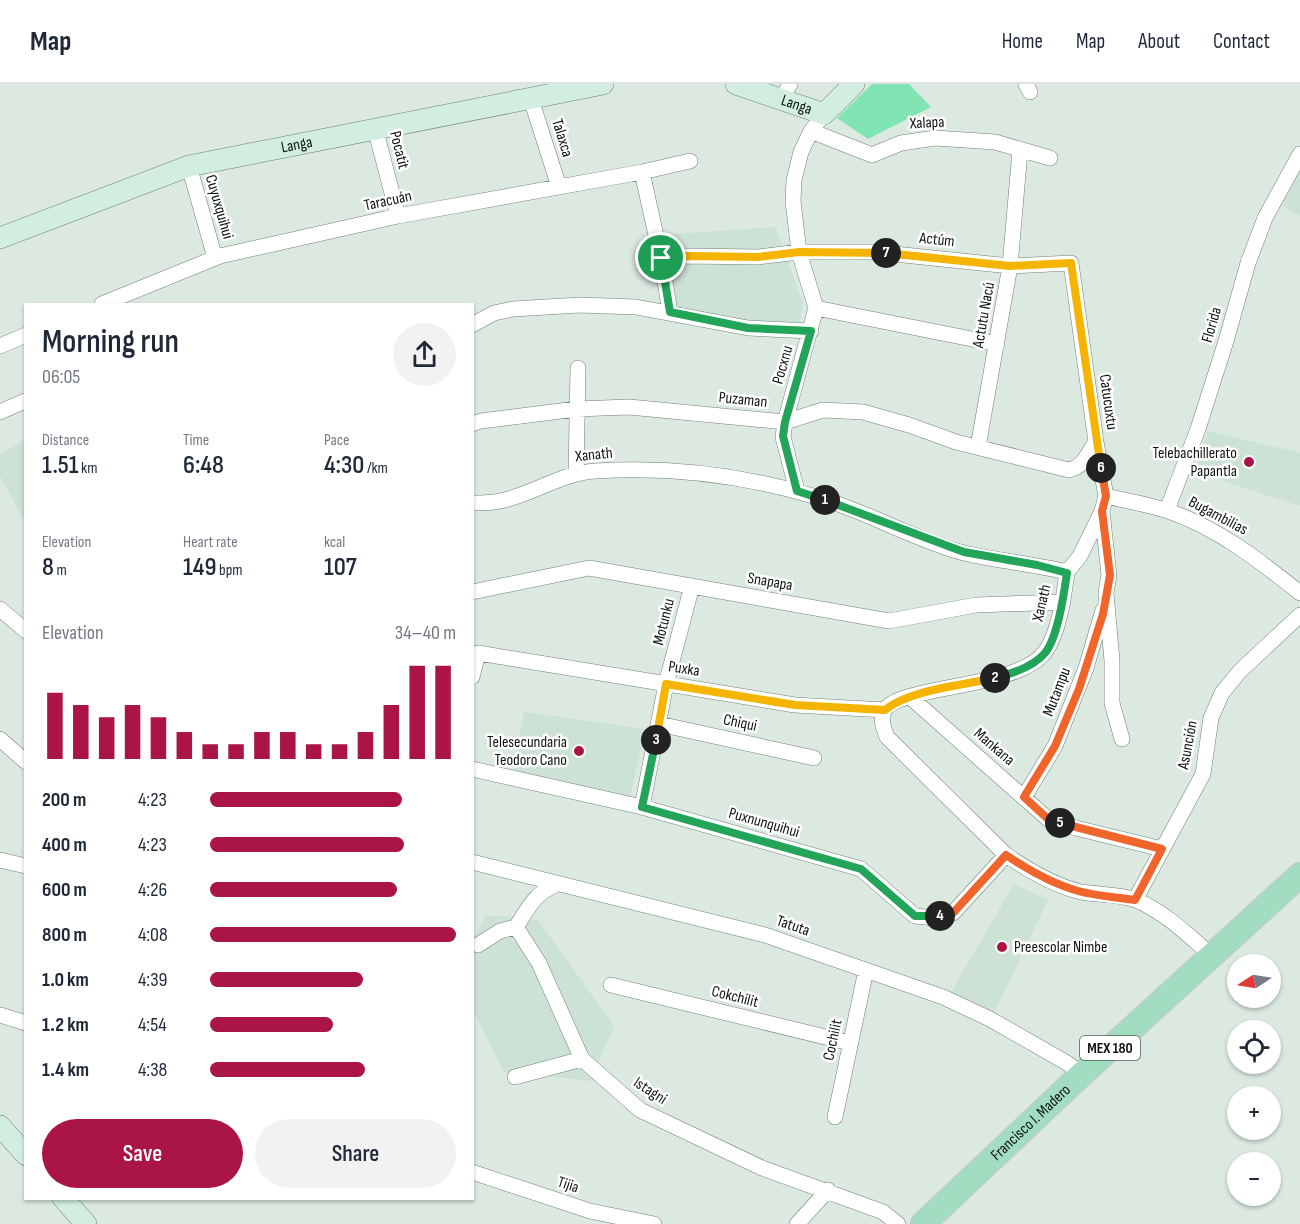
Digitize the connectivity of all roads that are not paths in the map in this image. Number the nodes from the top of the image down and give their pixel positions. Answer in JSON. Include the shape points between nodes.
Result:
{"nodes":[{"id":1,"x":736,"y":84,"type":"edge"},
{"id":2,"x":854,"y":84,"type":"edge"},
{"id":3,"x":596,"y":85,"type":"edge"},
{"id":4,"x":786,"y":92,"type":"edge"},
{"id":5,"x":531,"y":99,"type":"junction"},
{"id":6,"x":824,"y":114,"type":"junction"},
{"id":7,"x":375,"y":128,"type":"junction"},
{"id":8,"x":811,"y":131,"type":"junction"},
{"id":9,"x":1020,"y":151,"type":"junction"},
{"id":10,"x":1300,"y":154,"type":"edge"},
{"id":11,"x":1050,"y":158,"type":"dead end"},
{"id":12,"x":690,"y":161,"type":"dead end"},
{"id":13,"x":189,"y":166,"type":"junction"},
{"id":14,"x":642,"y":172,"type":"junction"},
{"id":15,"x":559,"y":187,"type":"junction"},
{"id":16,"x":398,"y":216,"type":"junction"},
{"id":17,"x":0,"y":238,"type":"edge"},
{"id":18,"x":799,"y":252,"type":"junction"},
{"id":19,"x":215,"y":258,"type":"junction"},
{"id":20,"x":661,"y":258,"type":"junction"},
{"id":21,"x":1071,"y":263,"type":"joint"},
{"id":22,"x":1010,"y":266,"type":"junction"},
{"id":23,"x":104,"y":303,"type":"edge"},
{"id":24,"x":816,"y":308,"type":"junction"},
{"id":25,"x":670,"y":312,"type":"junction"},
{"id":26,"x":494,"y":313,"type":"junction"},
{"id":27,"x":474,"y":315,"type":"edge"},
{"id":28,"x":474,"y":325,"type":"edge"},
{"id":29,"x":811,"y":331,"type":"junction"},
{"id":30,"x":24,"y":336,"type":"edge"},
{"id":31,"x":997,"y":344,"type":"junction"},
{"id":32,"x":0,"y":346,"type":"edge"},
{"id":33,"x":578,"y":369,"type":"dead end"},
{"id":34,"x":24,"y":401,"type":"edge"},
{"id":35,"x":576,"y":409,"type":"junction"},
{"id":36,"x":0,"y":412,"type":"edge"},
{"id":37,"x":785,"y":422,"type":"junction"},
{"id":38,"x":474,"y":423,"type":"edge"},
{"id":39,"x":1096,"y":442,"type":"junction"},
{"id":40,"x":978,"y":447,"type":"junction"},
{"id":41,"x":576,"y":474,"type":"junction"},
{"id":42,"x":797,"y":491,"type":"junction"},
{"id":43,"x":474,"y":503,"type":"edge"},
{"id":44,"x":1104,"y":503,"type":"junction"},
{"id":45,"x":1167,"y":510,"type":"junction"},
{"id":46,"x":1067,"y":573,"type":"junction"},
{"id":47,"x":692,"y":586,"type":"junction"},
{"id":48,"x":474,"y":592,"type":"edge"},
{"id":49,"x":1106,"y":593,"type":"junction"},
{"id":50,"x":1300,"y":593,"type":"edge"},
{"id":51,"x":1063,"y":602,"type":"junction"},
{"id":52,"x":0,"y":609,"type":"edge"},
{"id":53,"x":1300,"y":615,"type":"edge"},
{"id":54,"x":24,"y":629,"type":"edge"},
{"id":55,"x":474,"y":669,"type":"edge"},
{"id":56,"x":666,"y":684,"type":"junction"},
{"id":57,"x":910,"y":696,"type":"junction"},
{"id":58,"x":885,"y":710,"type":"junction"},
{"id":59,"x":659,"y":724,"type":"junction"},
{"id":60,"x":1122,"y":738,"type":"dead end"},
{"id":61,"x":0,"y":739,"type":"edge"},
{"id":62,"x":814,"y":758,"type":"dead end"},
{"id":63,"x":24,"y":760,"type":"edge"},
{"id":64,"x":474,"y":769,"type":"edge"},
{"id":65,"x":1024,"y":797,"type":"junction"},
{"id":66,"x":642,"y":807,"type":"junction"},
{"id":67,"x":1162,"y":849,"type":"junction"},
{"id":68,"x":1006,"y":855,"type":"junction"},
{"id":69,"x":0,"y":860,"type":"edge"},
{"id":70,"x":474,"y":863,"type":"edge"},
{"id":71,"x":24,"y":866,"type":"edge"},
{"id":72,"x":1300,"y":875,"type":"edge"},
{"id":73,"x":557,"y":884,"type":"junction"},
{"id":74,"x":1135,"y":900,"type":"junction"},
{"id":75,"x":516,"y":927,"type":"junction"},
{"id":76,"x":477,"y":945,"type":"dead end"},
{"id":77,"x":1211,"y":955,"type":"junction"},
{"id":78,"x":866,"y":970,"type":"junction"},
{"id":79,"x":611,"y":986,"type":"dead end"},
{"id":80,"x":0,"y":1015,"type":"edge"},
{"id":81,"x":24,"y":1022,"type":"edge"},
{"id":82,"x":850,"y":1044,"type":"junction"},
{"id":83,"x":582,"y":1059,"type":"junction"},
{"id":84,"x":1082,"y":1074,"type":"junction"},
{"id":85,"x":515,"y":1077,"type":"dead end"},
{"id":86,"x":835,"y":1117,"type":"dead end"},
{"id":87,"x":0,"y":1126,"type":"edge"},
{"id":88,"x":24,"y":1153,"type":"edge"},
{"id":89,"x":474,"y":1173,"type":"edge"},
{"id":90,"x":828,"y":1190,"type":"junction"},
{"id":91,"x":65,"y":1200,"type":"edge"},
{"id":92,"x":86,"y":1224,"type":"edge"},
{"id":93,"x":654,"y":1224,"type":"edge"},
{"id":94,"x":797,"y":1224,"type":"edge"},
{"id":95,"x":898,"y":1224,"type":"edge"},
{"id":96,"x":923,"y":1224,"type":"edge"}],
"edges":[{"from":1,"to":4,"type":"street","name":"Langa"},
{"from":2,"to":6,"type":"street"},
{"from":3,"to":5,"type":"street","name":"Langa"},
{"from":4,"to":6,"type":"street","name":"Langa"},
{"from":5,"to":7,"type":"street","name":"Langa"},
{"from":5,"to":15,"type":"street","name":"Talaxca"},
{"from":6,"to":8,"type":"street","name":"Pocxnu"},
{"from":7,"to":13,"type":"street","name":"Langa"},
{"from":7,"to":16,"type":"street","name":"Pocatit"},
{"from":8,"to":9,"type":"street","name":"Xalapa","via":[[872,155],[901,143],[935,138],[995,142]]},
{"from":8,"to":18,"type":"street","name":"Pocxnu","via":[[794,180]]},
{"from":9,"to":11,"type":"street","name":"Xalapa"},
{"from":9,"to":22,"type":"street","name":"Actutu Nacú"},
{"from":10,"to":45,"type":"street","name":"Florida","via":[[1265,218],[1248,263],[1198,429]]},
{"from":12,"to":14,"type":"street","name":"Taracuán"},
{"from":13,"to":17,"type":"street","name":"Langa"},
{"from":13,"to":19,"type":"street","name":"Cuyuxquihui"},
{"from":14,"to":15,"type":"street","name":"Taracuán"},
{"from":14,"to":20,"type":"street"},
{"from":15,"to":16,"type":"street","name":"Taracuán"},
{"from":16,"to":19,"type":"street","name":"Taracuán"},
{"from":18,"to":20,"type":"street","via":[[758,257]]},
{"from":18,"to":22,"type":"street","name":"Actúm","via":[[875,252]]},
{"from":18,"to":24,"type":"street","name":"Pocxnu"},
{"from":19,"to":23,"type":"street","name":"Taracuán"},
{"from":20,"to":25,"type":"street"},
{"from":21,"to":22,"type":"street","name":"Actúm"},
{"from":21,"to":39,"type":"street","name":"Catucuxtu"},
{"from":22,"to":31,"type":"street","name":"Actutu Nacú"},
{"from":24,"to":29,"type":"street","name":"Pocxnu"},
{"from":24,"to":31,"type":"street"},
{"from":25,"to":26,"type":"street","via":[[568,305]]},
{"from":25,"to":29,"type":"street","via":[[748,328]]},
{"from":26,"to":27,"type":"street"},
{"from":26,"to":28,"type":"street"},
{"from":29,"to":37,"type":"street","name":"Pocxnu"},
{"from":30,"to":32,"type":"street"},
{"from":31,"to":40,"type":"street","name":"Actutu Nacú"},
{"from":33,"to":35,"type":"street"},
{"from":34,"to":36,"type":"street"},
{"from":35,"to":37,"type":"street","name":"Puzaman","via":[[628,407]]},
{"from":35,"to":38,"type":"street","name":"Puzaman"},
{"from":35,"to":41,"type":"street"},
{"from":37,"to":40,"type":"street","name":"Puzaman","via":[[823,410],[863,412]]},
{"from":37,"to":42,"type":"street","name":"Pocxnu","via":[[783,436]]},
{"from":39,"to":40,"type":"street","name":"Puzaman","via":[[1084,462],[1069,470]]},
{"from":39,"to":44,"type":"street","name":"Catucuxtu"},
{"from":41,"to":42,"type":"street","name":"Xanath","via":[[646,470],[707,473]]},
{"from":41,"to":43,"type":"street","name":"Xanath","via":[[501,501]]},
{"from":42,"to":46,"type":"street","name":"Xanath","via":[[964,552]]},
{"from":44,"to":45,"type":"street","name":"Bugambilias"},
{"from":44,"to":46,"type":"street","via":[[1080,556]]},
{"from":44,"to":49,"type":"street","name":"Mutampu","via":[[1110,575]]},
{"from":45,"to":50,"type":"street","name":"Bugambilias","via":[[1242,548]]},
{"from":46,"to":51,"type":"street","name":"Xanath"},
{"from":47,"to":48,"type":"street","name":"Snapapa","via":[[589,568]]},
{"from":47,"to":51,"type":"street","name":"Snapapa","via":[[889,621],[976,605]]},
{"from":47,"to":56,"type":"street","name":"Motunku"},
{"from":49,"to":60,"type":"street","name":"Mutampu","via":[[1112,703]]},
{"from":49,"to":65,"type":"street","name":"Mutampu","via":[[1079,689],[1055,746]]},
{"from":51,"to":57,"type":"street","name":"Xanath","via":[[1045,652],[1030,664],[998,678]]},
{"from":52,"to":54,"type":"street"},
{"from":53,"to":67,"type":"street","name":"Asunción","via":[[1222,693],[1211,718],[1203,774]]},
{"from":55,"to":56,"type":"street","name":"Puxka","via":[[478,653]]},
{"from":56,"to":58,"type":"street","name":"Puxka","via":[[795,705]]},
{"from":56,"to":59,"type":"street","name":"Motunku"},
{"from":57,"to":58,"type":"street","name":"Xanath"},
{"from":57,"to":65,"type":"street","name":"Mankana"},
{"from":58,"to":68,"type":"street","via":[[882,722],[887,737]]},
{"from":59,"to":62,"type":"street","name":"Chiqui"},
{"from":59,"to":66,"type":"street","name":"Motunku"},
{"from":61,"to":63,"type":"street"},
{"from":64,"to":66,"type":"street","name":"Puxnunquihui"},
{"from":65,"to":67,"type":"street","name":"Mankana","via":[[1048,819]]},
{"from":66,"to":68,"type":"street","name":"Puxnunquihui","via":[[861,869],[915,916],[935,918],[953,913]]},
{"from":67,"to":74,"type":"street","name":"Asunción"},
{"from":68,"to":74,"type":"street","via":[[1049,880],[1079,891]]},
{"from":69,"to":71,"type":"street"},
{"from":70,"to":73,"type":"street","name":"Tatuta"},
{"from":72,"to":77,"type":"main road","name":"Francisco I. Madero","number":"MEX 180"},
{"from":73,"to":75,"type":"street","via":[[534,898]]},
{"from":73,"to":78,"type":"street","name":"Tatuta","via":[[765,935]]},
{"from":74,"to":77,"type":"street"},
{"from":75,"to":76,"type":"street","via":[[500,931]]},
{"from":75,"to":83,"type":"street","name":"Istagni","via":[[539,963]]},
{"from":77,"to":84,"type":"main road","name":"Francisco I. Madero","number":"MEX 180"},
{"from":78,"to":82,"type":"street","name":"Cochilit"},
{"from":78,"to":84,"type":"street","name":"Tatuta","via":[[943,997],[990,1019]]},
{"from":79,"to":82,"type":"street","name":"Cokchilit"},
{"from":80,"to":81,"type":"street"},
{"from":82,"to":86,"type":"street","name":"Cochilit"},
{"from":83,"to":85,"type":"street"},
{"from":83,"to":90,"type":"street","name":"Istagni","via":[[640,1110],[762,1167]]},
{"from":84,"to":96,"type":"main road","name":"Francisco I. Madero","number":"MEX 180"},
{"from":87,"to":88,"type":"street"},
{"from":89,"to":93,"type":"street","name":"Tijia","via":[[590,1211]]},
{"from":90,"to":94,"type":"street"},
{"from":90,"to":95,"type":"street","name":"Istagni","via":[[883,1212]]},
{"from":91,"to":92,"type":"street"}]}
